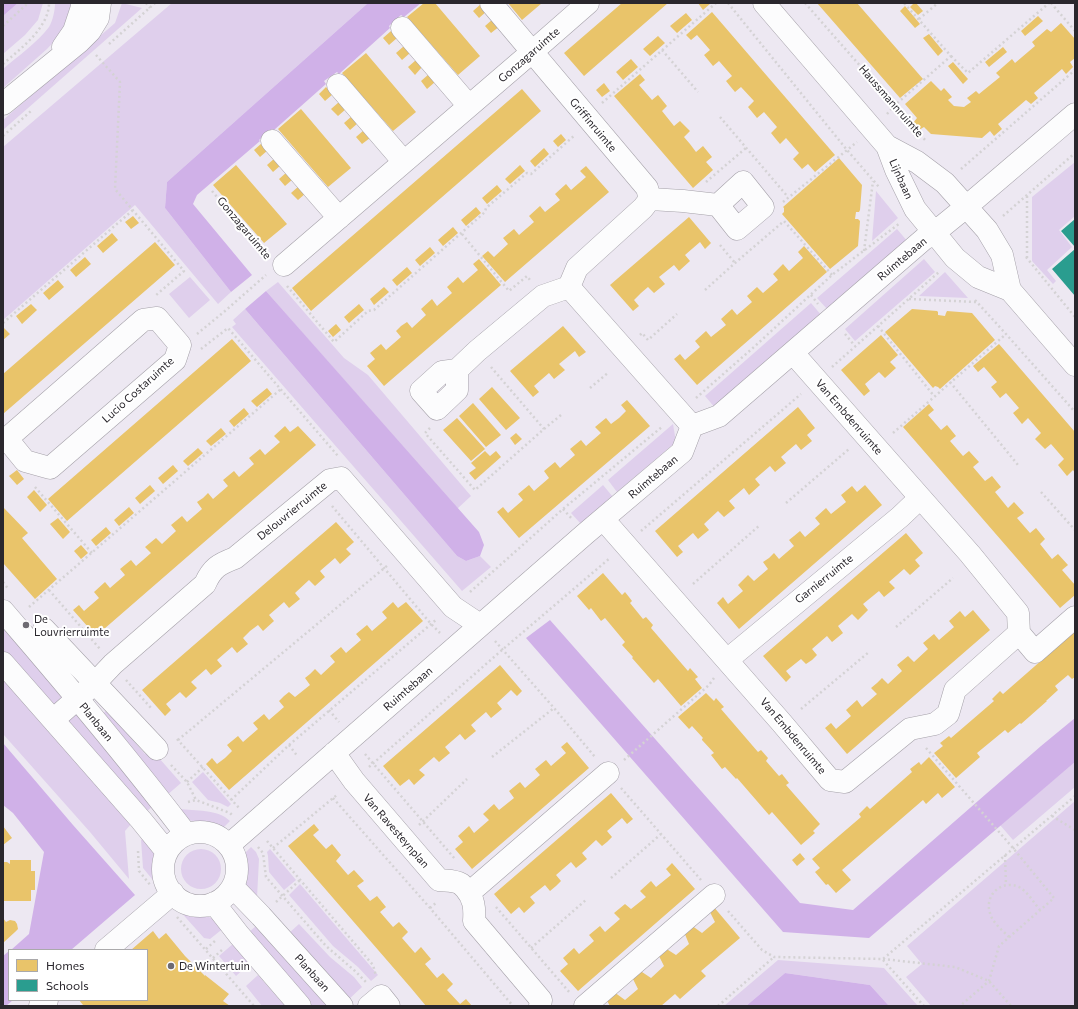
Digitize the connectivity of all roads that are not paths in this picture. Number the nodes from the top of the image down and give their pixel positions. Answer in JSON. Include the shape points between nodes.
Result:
{"nodes":[{"id":1,"x":82,"y":3,"type":"edge"},
{"id":2,"x":100,"y":3,"type":"edge"},
{"id":3,"x":491,"y":3,"type":"edge"},
{"id":4,"x":588,"y":3,"type":"edge"},
{"id":5,"x":764,"y":3,"type":"edge"},
{"id":6,"x":402,"y":28,"type":"dead end"},
{"id":7,"x":532,"y":52,"type":"junction"},
{"id":8,"x":51,"y":64,"type":"junction"},
{"id":9,"x":338,"y":86,"type":"dead end"},
{"id":10,"x":3,"y":104,"type":"edge"},
{"id":11,"x":469,"y":106,"type":"junction"},
{"id":12,"x":1075,"y":114,"type":"edge"},
{"id":13,"x":272,"y":141,"type":"dead end"},
{"id":14,"x":887,"y":146,"type":"junction"},
{"id":15,"x":404,"y":162,"type":"junction"},
{"id":16,"x":650,"y":199,"type":"junction"},
{"id":17,"x":718,"y":205,"type":"dead end"},
{"id":18,"x":966,"y":207,"type":"junction"},
{"id":19,"x":339,"y":218,"type":"junction"},
{"id":20,"x":934,"y":233,"type":"junction"},
{"id":21,"x":276,"y":268,"type":"road end"},
{"id":22,"x":569,"y":287,"type":"junction"},
{"id":23,"x":1010,"y":290,"type":"junction"},
{"id":24,"x":793,"y":353,"type":"junction"},
{"id":25,"x":1075,"y":365,"type":"edge"},
{"id":26,"x":437,"y":409,"type":"road end"},
{"id":27,"x":686,"y":419,"type":"junction"},
{"id":28,"x":5,"y":440,"type":"edge"},
{"id":29,"x":920,"y":498,"type":"junction"},
{"id":30,"x":603,"y":519,"type":"junction"},
{"id":31,"x":3,"y":611,"type":"edge"},
{"id":32,"x":1075,"y":617,"type":"edge"},
{"id":33,"x":480,"y":625,"type":"junction"},
{"id":34,"x":44,"y":629,"type":"dead end"},
{"id":35,"x":1019,"y":633,"type":"junction"},
{"id":36,"x":727,"y":660,"type":"junction"},
{"id":37,"x":3,"y":663,"type":"edge"},
{"id":38,"x":95,"y":683,"type":"junction"},
{"id":39,"x":77,"y":698,"type":"junction"},
{"id":40,"x":53,"y":720,"type":"junction"},
{"id":41,"x":157,"y":749,"type":"road end"},
{"id":42,"x":334,"y":752,"type":"junction"},
{"id":43,"x":615,"y":767,"type":"road end"},
{"id":44,"x":242,"y":833,"type":"junction"},
{"id":45,"x":186,"y":834,"type":"junction"},
{"id":46,"x":167,"y":852,"type":"junction"},
{"id":47,"x":233,"y":887,"type":"junction"},
{"id":48,"x":469,"y":893,"type":"junction"},
{"id":49,"x":714,"y":895,"type":"road end"},
{"id":50,"x":168,"y":897,"type":"junction"},
{"id":51,"x":214,"y":903,"type":"junction"},
{"id":52,"x":107,"y":949,"type":"edge"},
{"id":53,"x":300,"y":1006,"type":"edge"},
{"id":54,"x":342,"y":1006,"type":"edge"},
{"id":55,"x":540,"y":1006,"type":"edge"},
{"id":56,"x":585,"y":1006,"type":"edge"}],
"edges":[{"from":1,"to":8,"type":"street","via":[[74,31]]},
{"from":2,"to":8,"type":"street","via":[[98,18],[90,31]]},
{"from":3,"to":7,"type":"street","name":"Griffinruimte"},
{"from":4,"to":7,"type":"street","name":"Gonzagaruimte"},
{"from":5,"to":14,"type":"street"},
{"from":6,"to":11,"type":"street"},
{"from":7,"to":11,"type":"street","name":"Gonzagaruimte"},
{"from":7,"to":16,"type":"street","name":"Griffinruimte","via":[[647,188]]},
{"from":8,"to":10,"type":"street"},
{"from":9,"to":15,"type":"street"},
{"from":11,"to":15,"type":"street","name":"Gonzagaruimte"},
{"from":12,"to":18,"type":"street","name":"Ruimtebaan"},
{"from":13,"to":19,"type":"street"},
{"from":14,"to":18,"type":"street","name":"Lijnbaan","via":[[918,162],[945,183]]},
{"from":14,"to":20,"type":"street","name":"Lijnbaan","via":[[915,209]]},
{"from":15,"to":19,"type":"street","name":"Gonzagaruimte"},
{"from":16,"to":17,"type":"street"},
{"from":16,"to":22,"type":"street","via":[[577,268]]},
{"from":18,"to":20,"type":"street","name":"Ruimtebaan"},
{"from":18,"to":23,"type":"street","name":"Lijnbaan","via":[[987,230],[1002,255]]},
{"from":19,"to":21,"type":"street","name":"Gonzagaruimte"},
{"from":20,"to":23,"type":"street","name":"Lijnbaan","via":[[955,258],[978,278]]},
{"from":20,"to":24,"type":"street","name":"Ruimtebaan"},
{"from":22,"to":26,"type":"street","via":[[543,296],[477,351],[457,370],[456,390]]},
{"from":22,"to":27,"type":"street"},
{"from":23,"to":25,"type":"street","name":"Lijnbaan"},
{"from":24,"to":27,"type":"street","name":"Ruimtebaan","via":[[719,416]]},
{"from":24,"to":29,"type":"street","name":"Van Embdenruimte"},
{"from":27,"to":30,"type":"street","name":"Ruimtebaan","via":[[682,452]]},
{"from":28,"to":28,"type":"street","name":"Lucio Costaruimte","via":[[143,320],[157,318],[185,341],[175,360],[50,468],[25,462]]},
{"from":29,"to":35,"type":"street","name":"Van Embdenruimte","via":[[1018,613]]},
{"from":29,"to":36,"type":"street","name":"Garnierruimte"},
{"from":30,"to":33,"type":"street","name":"Ruimtebaan"},
{"from":30,"to":36,"type":"street","name":"Van Embdenruimte"},
{"from":31,"to":39,"type":"street","name":"Planbaan"},
{"from":32,"to":35,"type":"street","via":[[1035,652]]},
{"from":33,"to":38,"type":"street","name":"Delouvrierruimte","via":[[453,607],[341,478],[330,480],[235,558],[222,563],[209,574],[205,584],[113,664]]},
{"from":33,"to":42,"type":"street","name":"Ruimtebaan"},
{"from":34,"to":38,"type":"street"},
{"from":35,"to":36,"type":"street","name":"Van Embdenruimte","via":[[955,690],[948,714],[934,724],[910,729],[845,782],[830,780]]},
{"from":37,"to":40,"type":"street"},
{"from":38,"to":39,"type":"street","name":"Delouvrierruimte"},
{"from":38,"to":41,"type":"street"},
{"from":39,"to":40,"type":"street","name":"Delouvrierruimte"},
{"from":39,"to":45,"type":"street","name":"Planbaan"},
{"from":40,"to":46,"type":"street"},
{"from":42,"to":44,"type":"street","name":"Ruimtebaan"},
{"from":42,"to":48,"type":"street","name":"Van Ravesteynplan","via":[[354,781],[439,880],[461,884]]},
{"from":43,"to":48,"type":"street"},
{"from":44,"to":45,"type":"street","via":[[222,839],[205,832]]},
{"from":44,"to":47,"type":"street","via":[[234,852],[238,870]]},
{"from":45,"to":46,"type":"street"},
{"from":46,"to":50,"type":"street","via":[[164,873]]},
{"from":47,"to":51,"type":"street","via":[[228,894]]},
{"from":47,"to":54,"type":"street","name":"Planbaan"},
{"from":48,"to":55,"type":"street","via":[[475,910],[474,921],[540,1000]]},
{"from":49,"to":56,"type":"street"},
{"from":50,"to":51,"type":"street","via":[[200,905]]},
{"from":50,"to":52,"type":"street"},
{"from":51,"to":53,"type":"street"}]}
